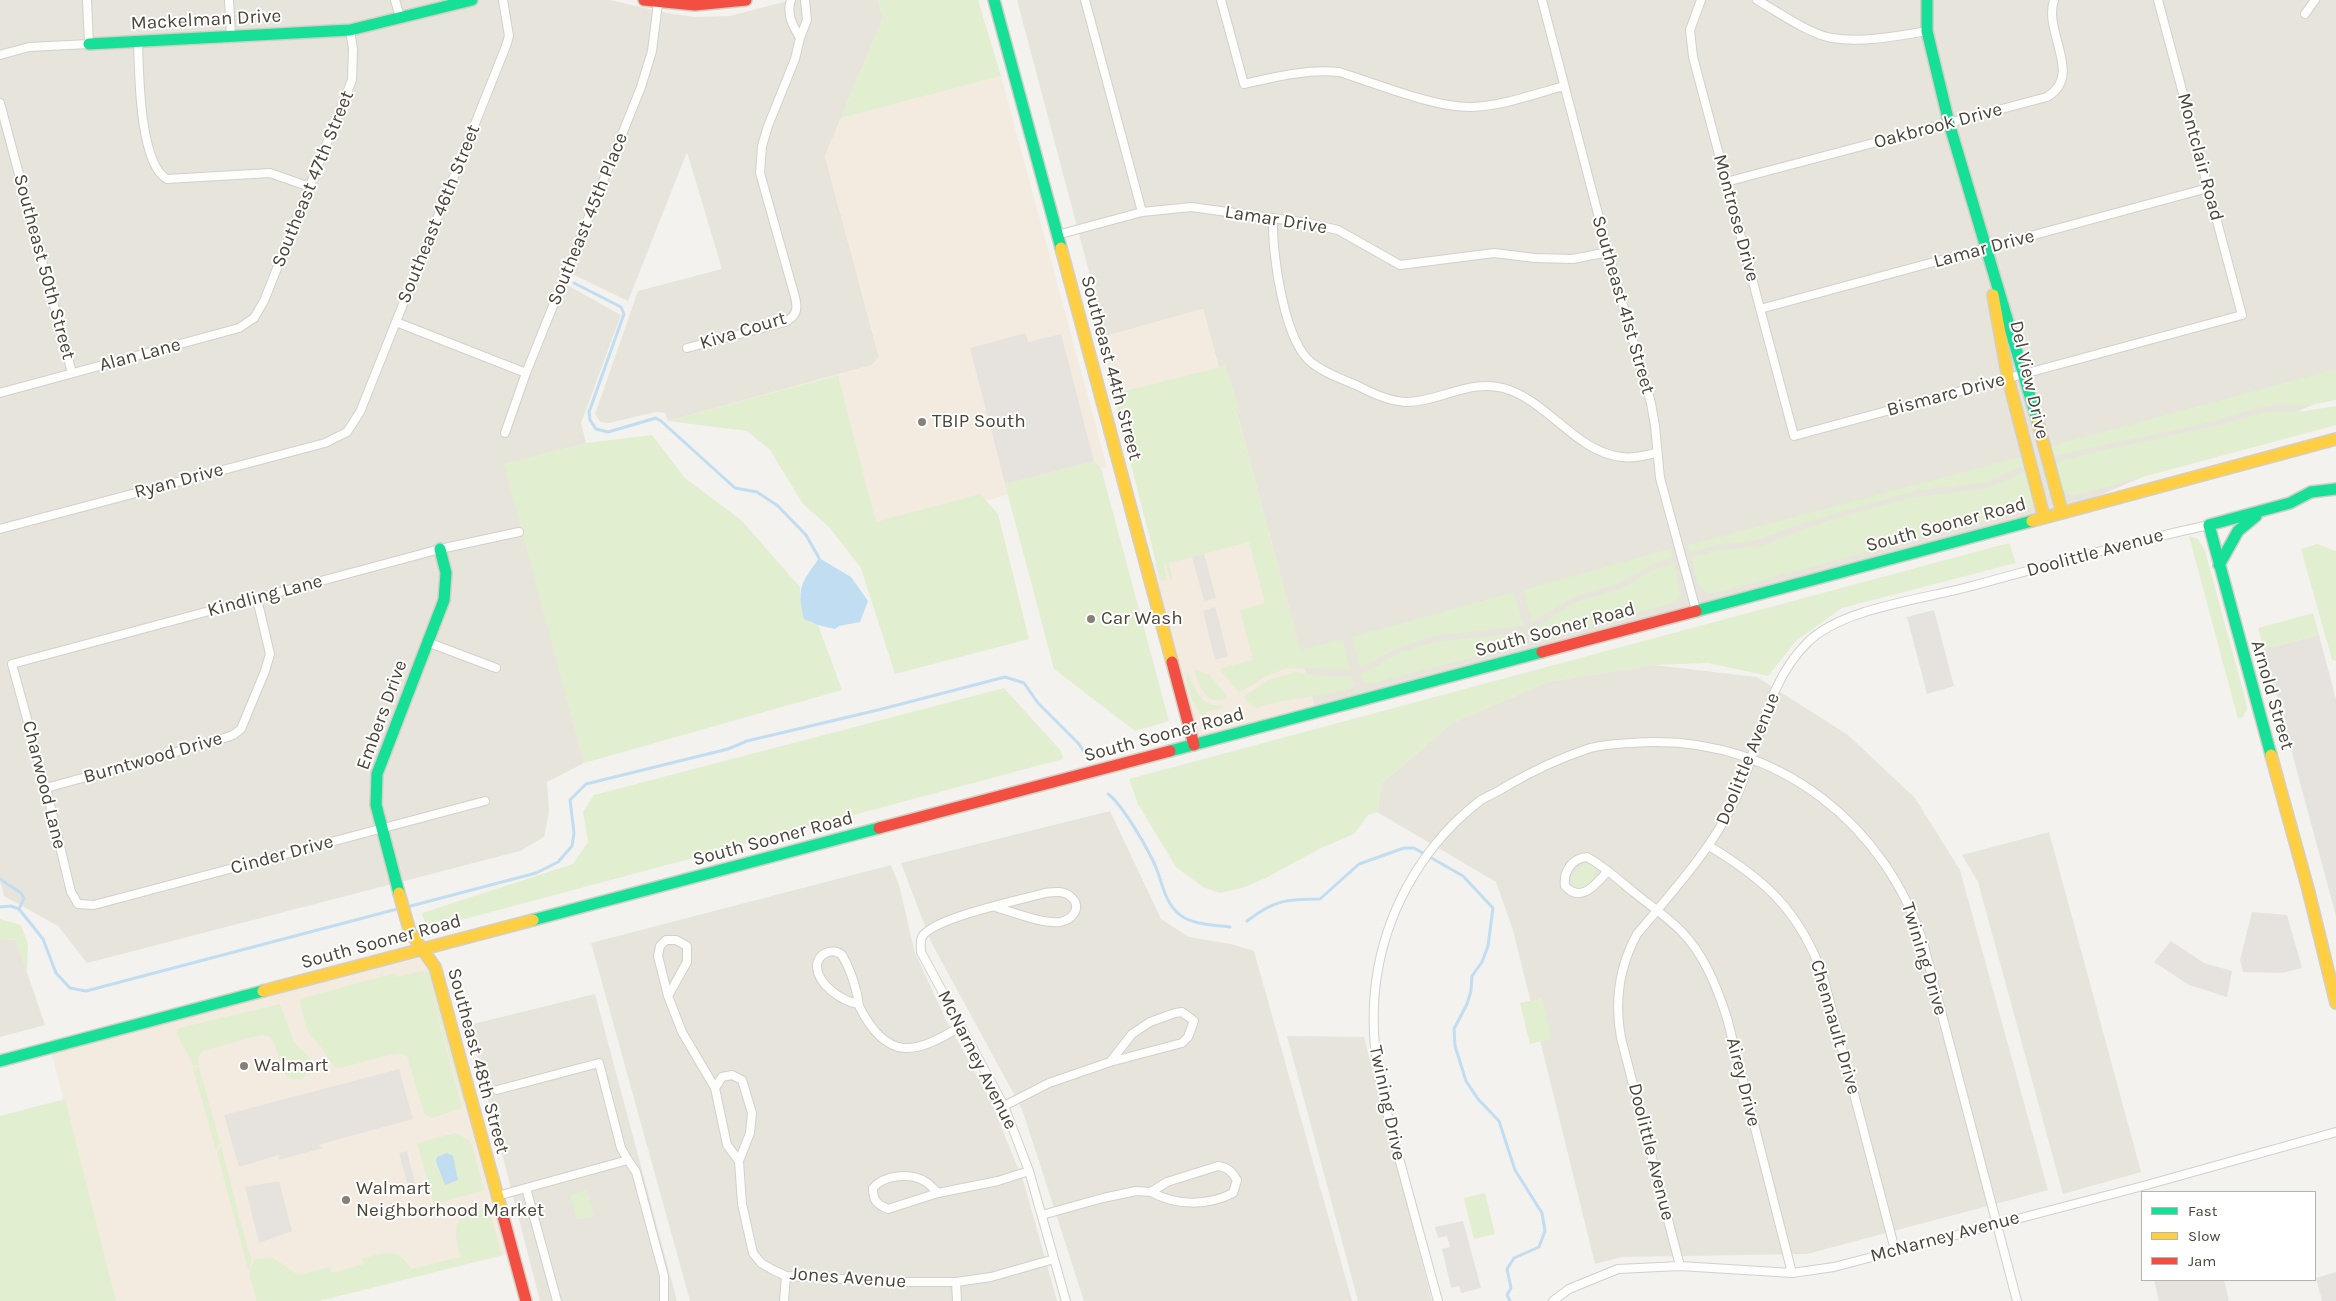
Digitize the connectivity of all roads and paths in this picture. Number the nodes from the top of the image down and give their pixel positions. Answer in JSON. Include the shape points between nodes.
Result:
{"nodes":[{"id":1,"x":87,"y":0,"type":"edge"},
{"id":2,"x":229,"y":0,"type":"edge"},
{"id":3,"x":395,"y":0,"type":"edge"},
{"id":4,"x":472,"y":0,"type":"edge"},
{"id":5,"x":503,"y":0,"type":"edge"},
{"id":6,"x":644,"y":0,"type":"edge"},
{"id":7,"x":746,"y":0,"type":"edge"},
{"id":8,"x":791,"y":0,"type":"edge"},
{"id":9,"x":805,"y":0,"type":"edge"},
{"id":10,"x":994,"y":0,"type":"edge"},
{"id":11,"x":1085,"y":0,"type":"edge"},
{"id":12,"x":1221,"y":0,"type":"edge"},
{"id":13,"x":1542,"y":0,"type":"edge"},
{"id":14,"x":1701,"y":0,"type":"edge"},
{"id":15,"x":1757,"y":0,"type":"edge"},
{"id":16,"x":1927,"y":0,"type":"edge"},
{"id":17,"x":2054,"y":0,"type":"edge"},
{"id":18,"x":2158,"y":0,"type":"edge"},
{"id":19,"x":2315,"y":0,"type":"edge"},
{"id":20,"x":658,"y":3,"type":"junction"},
{"id":21,"x":806,"y":12,"type":"junction"},
{"id":22,"x":2305,"y":14,"type":"dead end"},
{"id":23,"x":791,"y":16,"type":"junction"},
{"id":24,"x":400,"y":17,"type":"junction"},
{"id":25,"x":350,"y":30,"type":"junction"},
{"id":26,"x":1927,"y":30,"type":"junction"},
{"id":27,"x":231,"y":36,"type":"junction"},
{"id":28,"x":800,"y":38,"type":"junction"},
{"id":29,"x":138,"y":41,"type":"junction"},
{"id":30,"x":89,"y":44,"type":"junction"},
{"id":31,"x":0,"y":55,"type":"edge"},
{"id":32,"x":1564,"y":86,"type":"junction"},
{"id":33,"x":0,"y":103,"type":"edge"},
{"id":34,"x":1949,"y":122,"type":"junction"},
{"id":35,"x":1726,"y":182,"type":"junction"},
{"id":36,"x":310,"y":186,"type":"junction"},
{"id":37,"x":2208,"y":188,"type":"junction"},
{"id":38,"x":1142,"y":212,"type":"junction"},
{"id":39,"x":1273,"y":220,"type":"junction"},
{"id":40,"x":1057,"y":235,"type":"junction"},
{"id":41,"x":1984,"y":249,"type":"junction"},
{"id":42,"x":1608,"y":252,"type":"junction"},
{"id":43,"x":1760,"y":309,"type":"junction"},
{"id":44,"x":2242,"y":315,"type":"joint"},
{"id":45,"x":250,"y":322,"type":"joint"},
{"id":46,"x":396,"y":322,"type":"junction"},
{"id":47,"x":687,"y":348,"type":"dead end"},
{"id":48,"x":72,"y":373,"type":"junction"},
{"id":49,"x":526,"y":374,"type":"junction"},
{"id":50,"x":2025,"y":374,"type":"junction"},
{"id":51,"x":2008,"y":378,"type":"junction"},
{"id":52,"x":0,"y":393,"type":"edge"},
{"id":53,"x":354,"y":426,"type":"joint"},
{"id":54,"x":505,"y":433,"type":"dead end"},
{"id":55,"x":1794,"y":436,"type":"joint"},
{"id":56,"x":2336,"y":438,"type":"edge"},
{"id":57,"x":1656,"y":453,"type":"junction"},
{"id":58,"x":2336,"y":489,"type":"edge"},
{"id":59,"x":2283,"y":505,"type":"junction"},
{"id":60,"x":2062,"y":512,"type":"junction"},
{"id":61,"x":2044,"y":517,"type":"junction"},
{"id":62,"x":2209,"y":525,"type":"junction"},
{"id":63,"x":0,"y":529,"type":"edge"},
{"id":64,"x":519,"y":532,"type":"dead end"},
{"id":65,"x":440,"y":549,"type":"junction"},
{"id":66,"x":2219,"y":565,"type":"junction"},
{"id":67,"x":257,"y":598,"type":"junction"},
{"id":68,"x":1696,"y":610,"type":"junction"},
{"id":69,"x":427,"y":642,"type":"junction"},
{"id":70,"x":12,"y":664,"type":"joint"},
{"id":71,"x":496,"y":668,"type":"dead end"},
{"id":72,"x":1194,"y":745,"type":"junction"},
{"id":73,"x":1751,"y":760,"type":"junction"},
{"id":74,"x":46,"y":788,"type":"junction"},
{"id":75,"x":485,"y":801,"type":"dead end"},
{"id":76,"x":382,"y":829,"type":"junction"},
{"id":77,"x":1709,"y":846,"type":"junction"},
{"id":78,"x":1608,"y":871,"type":"junction"},
{"id":79,"x":78,"y":904,"type":"joint"},
{"id":80,"x":995,"y":907,"type":"junction"},
{"id":81,"x":1656,"y":911,"type":"junction"},
{"id":82,"x":422,"y":949,"type":"junction"},
{"id":83,"x":668,"y":996,"type":"junction"},
{"id":84,"x":2336,"y":1003,"type":"edge"},
{"id":85,"x":858,"y":1004,"type":"junction"},
{"id":86,"x":961,"y":1026,"type":"junction"},
{"id":87,"x":0,"y":1061,"type":"edge"},
{"id":88,"x":1110,"y":1062,"type":"junction"},
{"id":89,"x":715,"y":1088,"type":"junction"},
{"id":90,"x":497,"y":1090,"type":"dead end"},
{"id":91,"x":1004,"y":1106,"type":"junction"},
{"id":92,"x":2336,"y":1132,"type":"edge"},
{"id":93,"x":628,"y":1160,"type":"junction"},
{"id":94,"x":739,"y":1162,"type":"junction"},
{"id":95,"x":1029,"y":1171,"type":"junction"},
{"id":96,"x":526,"y":1188,"type":"junction"},
{"id":97,"x":1151,"y":1192,"type":"junction"},
{"id":98,"x":938,"y":1193,"type":"junction"},
{"id":99,"x":497,"y":1196,"type":"junction"},
{"id":100,"x":1042,"y":1215,"type":"junction"},
{"id":101,"x":1996,"y":1223,"type":"junction"},
{"id":102,"x":1895,"y":1250,"type":"junction"},
{"id":103,"x":1054,"y":1259,"type":"junction"},
{"id":104,"x":1680,"y":1266,"type":"junction"},
{"id":105,"x":1792,"y":1273,"type":"junction"},
{"id":106,"x":786,"y":1276,"type":"junction"},
{"id":107,"x":956,"y":1282,"type":"junction"},
{"id":108,"x":526,"y":1301,"type":"edge"},
{"id":109,"x":557,"y":1301,"type":"edge"},
{"id":110,"x":664,"y":1301,"type":"edge"},
{"id":111,"x":784,"y":1301,"type":"edge"},
{"id":112,"x":957,"y":1301,"type":"edge"},
{"id":113,"x":1066,"y":1301,"type":"edge"},
{"id":114,"x":1438,"y":1301,"type":"edge"},
{"id":115,"x":1553,"y":1301,"type":"edge"},
{"id":116,"x":2017,"y":1301,"type":"edge"}],
"edges":[{"from":1,"to":30,"type":"street"},
{"from":2,"to":27,"type":"street"},
{"from":3,"to":24,"type":"street"},
{"from":4,"to":24,"type":"main road","name":"Mackelman Drive"},
{"from":5,"to":46,"type":"street","name":"Southeast 46th Street","via":[[509,36],[506,46]]},
{"from":6,"to":20,"type":"main road"},
{"from":7,"to":20,"type":"main road","via":[[699,5]]},
{"from":8,"to":23,"type":"street"},
{"from":9,"to":21,"type":"street"},
{"from":10,"to":40,"type":"main road","name":"Southeast 44th Street"},
{"from":11,"to":38,"type":"street"},
{"from":12,"to":32,"type":"street","via":[[1244,84],[1322,70],[1339,72],[1449,106],[1472,107]]},
{"from":13,"to":32,"type":"street","name":"Southeast 41st Street"},
{"from":14,"to":35,"type":"street","name":"Montrose Drive","via":[[1691,25],[1690,41]]},
{"from":15,"to":26,"type":"street","via":[[1831,38],[1864,39]]},
{"from":16,"to":26,"type":"main road","name":"Del View Drive"},
{"from":17,"to":34,"type":"street","name":"Oakbrook Drive","via":[[2052,23],[2063,64],[2063,79],[2057,91],[2047,97]]},
{"from":18,"to":37,"type":"street","name":"Montclair Road"},
{"from":19,"to":22,"type":"street"},
{"from":20,"to":49,"type":"street","name":"Southeast 45th Place","via":[[652,52],[641,87]]},
{"from":21,"to":23,"type":"street"},
{"from":21,"to":28,"type":"street","via":[[807,20]]},
{"from":23,"to":28,"type":"street"},
{"from":24,"to":25,"type":"main road","name":"Mackelman Drive"},
{"from":25,"to":27,"type":"main road","name":"Mackelman Drive"},
{"from":25,"to":36,"type":"street","name":"Southeast 47th Street","via":[[352,80]]},
{"from":26,"to":34,"type":"main road","name":"Del View Drive"},
{"from":27,"to":29,"type":"main road","name":"Mackelman Drive"},
{"from":28,"to":47,"type":"street","name":"Kiva Court","via":[[762,146],[760,173],[795,296],[796,312],[785,322]]},
{"from":29,"to":30,"type":"main road","name":"Mackelman Drive"},
{"from":29,"to":36,"type":"street","via":[[141,110],[149,146],[161,176],[166,179],[270,173]]},
{"from":30,"to":31,"type":"street","name":"Mackelman Drive","via":[[29,47]]},
{"from":32,"to":42,"type":"street","name":"Southeast 41st Street"},
{"from":33,"to":48,"type":"street","name":"Southeast 50th Street"},
{"from":34,"to":35,"type":"street","name":"Oakbrook Drive"},
{"from":34,"to":41,"type":"main road","name":"Del View Drive"},
{"from":35,"to":43,"type":"street","name":"Montrose Drive"},
{"from":36,"to":45,"type":"street","name":"Southeast 47th Street","via":[[262,305]]},
{"from":37,"to":41,"type":"street","name":"Lamar Drive"},
{"from":37,"to":44,"type":"street","name":"Montclair Road"},
{"from":38,"to":39,"type":"street","name":"Lamar Drive","via":[[1191,207]]},
{"from":38,"to":40,"type":"street","name":"Lamar Drive"},
{"from":39,"to":42,"type":"street","name":"Lamar Drive","via":[[1338,230],[1400,265],[1494,253],[1573,259]]},
{"from":39,"to":57,"type":"street","via":[[1276,267],[1287,318],[1298,347],[1311,363],[1388,400],[1427,400],[1462,389],[1502,388],[1526,398],[1606,455],[1625,458]]},
{"from":40,"to":72,"type":"main road","name":"Southeast 44th Street"},
{"from":41,"to":43,"type":"street","name":"Lamar Drive"},
{"from":41,"to":50,"type":"main road","name":"Del View Drive"},
{"from":41,"to":51,"type":"main road","name":"Del View Drive"},
{"from":42,"to":57,"type":"street","name":"Southeast 41st Street","via":[[1650,403]]},
{"from":43,"to":55,"type":"street","name":"Montrose Drive"},
{"from":44,"to":50,"type":"street","name":"Bismarc Drive"},
{"from":45,"to":48,"type":"street","name":"Alan Lane","via":[[239,328]]},
{"from":46,"to":49,"type":"street"},
{"from":46,"to":53,"type":"street","name":"Southeast 46th Street"},
{"from":48,"to":52,"type":"street","name":"Alan Lane"},
{"from":49,"to":54,"type":"street","name":"Southeast 45th Place"},
{"from":50,"to":51,"type":"street","name":"Bismarc Drive"},
{"from":50,"to":60,"type":"main road","name":"Del View Drive"},
{"from":51,"to":55,"type":"street","name":"Bismarc Drive"},
{"from":51,"to":61,"type":"main road","name":"Del View Drive"},
{"from":53,"to":63,"type":"street","name":"Ryan Drive","via":[[335,440]]},
{"from":56,"to":60,"type":"main road","name":"South Sooner Road"},
{"from":57,"to":68,"type":"street","name":"Southeast 41st Street"},
{"from":58,"to":59,"type":"main road","via":[[2311,492]]},
{"from":59,"to":62,"type":"main road"},
{"from":59,"to":66,"type":"main road","via":[[2254,517],[2240,527],[2227,545]]},
{"from":60,"to":61,"type":"main road","name":"South Sooner Road"},
{"from":61,"to":68,"type":"main road","name":"South Sooner Road"},
{"from":62,"to":66,"type":"main road","name":"Arnold Street"},
{"from":62,"to":73,"type":"street","name":"Doolittle Avenue","via":[[1883,607],[1826,629],[1807,642],[1777,687]]},
{"from":64,"to":65,"type":"street","name":"Kindling Lane"},
{"from":65,"to":67,"type":"street","name":"Kindling Lane"},
{"from":65,"to":69,"type":"main road","name":"Embers Drive","via":[[446,587]]},
{"from":66,"to":84,"type":"main road","name":"Arnold Street"},
{"from":67,"to":70,"type":"street","name":"Kindling Lane"},
{"from":67,"to":74,"type":"street","name":"Burntwood Drive","via":[[270,654],[241,729],[216,741]]},
{"from":68,"to":72,"type":"main road","name":"South Sooner Road"},
{"from":69,"to":71,"type":"street"},
{"from":69,"to":76,"type":"main road","name":"Embers Drive","via":[[377,774],[376,805]]},
{"from":70,"to":74,"type":"street","name":"Charwood Lane"},
{"from":72,"to":82,"type":"main road","name":"South Sooner Road"},
{"from":73,"to":77,"type":"street","name":"Doolittle Avenue","via":[[1736,797]]},
{"from":73,"to":101,"type":"street","name":"Twining Drive","via":[[1784,772],[1840,812],[1884,862],[1905,896],[1924,946]]},
{"from":73,"to":114,"type":"street","name":"Twining Drive","via":[[1700,745],[1667,742],[1592,748],[1529,772],[1482,800],[1430,852],[1403,890],[1384,941],[1374,997],[1373,1040],[1380,1090]]},
{"from":74,"to":79,"type":"street","name":"Charwood Lane","via":[[71,892]]},
{"from":75,"to":76,"type":"street","name":"Cinder Drive"},
{"from":76,"to":79,"type":"street","name":"Cinder Drive","via":[[94,905]]},
{"from":76,"to":82,"type":"main road","name":"Embers Drive","via":[[410,932]]},
{"from":77,"to":81,"type":"street","name":"Doolittle Avenue"},
{"from":77,"to":102,"type":"street","name":"Chennault Drive","via":[[1743,866],[1786,905],[1812,949],[1823,976]]},
{"from":78,"to":78,"type":"street","via":[[1582,857],[1565,873],[1565,886],[1572,892],[1583,893],[1595,886]]},
{"from":78,"to":81,"type":"street","name":"Airey Drive"},
{"from":80,"to":80,"type":"street","via":[[1060,892],[1071,896],[1076,911],[1072,917],[1059,922]]},
{"from":80,"to":86,"type":"street","name":"McNarney Avenue","via":[[946,919],[931,927],[922,937],[920,952]]},
{"from":81,"to":104,"type":"street","name":"Doolittle Avenue","via":[[1637,934],[1629,950],[1620,977],[1617,1007],[1621,1038]]},
{"from":81,"to":105,"type":"street","name":"Airey Drive","via":[[1690,942],[1719,993]]},
{"from":82,"to":87,"type":"main road","name":"South Sooner Road"},
{"from":82,"to":99,"type":"main road","name":"Southeast 48th Street","via":[[435,967]]},
{"from":83,"to":83,"type":"street","via":[[687,962],[687,946],[676,940],[666,940],[660,946],[658,956]]},
{"from":83,"to":89,"type":"street","via":[[682,1032]]},
{"from":85,"to":85,"type":"street","via":[[842,955],[827,952],[818,960],[817,966],[823,980],[845,1000]]},
{"from":85,"to":86,"type":"street","via":[[879,1035],[891,1045],[901,1048],[913,1049],[930,1044]]},
{"from":86,"to":91,"type":"street","name":"McNarney Avenue"},
{"from":88,"to":88,"type":"street","via":[[1132,1034],[1150,1022],[1182,1012],[1194,1021],[1182,1043]]},
{"from":88,"to":91,"type":"street","via":[[1049,1083]]},
{"from":89,"to":94,"type":"street","via":[[727,1145]]},
{"from":89,"to":94,"type":"street","name":"Jones Avenue","via":[[722,1078],[732,1075],[742,1080],[748,1095],[752,1113],[750,1133]]},
{"from":90,"to":93,"type":"street","via":[[599,1063],[621,1148]]},
{"from":91,"to":95,"type":"street","name":"McNarney Avenue"},
{"from":92,"to":101,"type":"street","name":"McNarney Avenue"},
{"from":93,"to":96,"type":"street"},
{"from":93,"to":110,"type":"street","via":[[636,1172],[664,1276]]},
{"from":94,"to":106,"type":"street","name":"Jones Avenue","via":[[742,1204],[753,1253],[761,1263]]},
{"from":95,"to":98,"type":"street"},
{"from":95,"to":100,"type":"street","name":"McNarney Avenue"},
{"from":96,"to":99,"type":"street"},
{"from":96,"to":109,"type":"street"},
{"from":97,"to":97,"type":"street","via":[[1167,1182],[1218,1166],[1232,1172],[1237,1180],[1233,1193],[1196,1202],[1162,1198]]},
{"from":97,"to":100,"type":"street","via":[[1136,1191]]},
{"from":98,"to":98,"type":"street","via":[[915,1177],[890,1177],[879,1181],[873,1188],[873,1198],[888,1208]]},
{"from":99,"to":108,"type":"main road","name":"Southeast 48th Street"},
{"from":100,"to":103,"type":"street","name":"McNarney Avenue"},
{"from":101,"to":102,"type":"street","name":"McNarney Avenue"},
{"from":101,"to":116,"type":"street","name":"Twining Drive"},
{"from":102,"to":105,"type":"street","name":"McNarney Avenue","via":[[1834,1267]]},
{"from":103,"to":107,"type":"street","name":"Jones Avenue","via":[[991,1277]]},
{"from":103,"to":113,"type":"street","name":"McNarney Avenue"},
{"from":104,"to":105,"type":"street","name":"McNarney Avenue"},
{"from":104,"to":115,"type":"street","name":"McNarney Avenue","via":[[1618,1269],[1569,1289]]},
{"from":106,"to":107,"type":"street","name":"Jones Avenue"},
{"from":106,"to":111,"type":"street"},
{"from":107,"to":112,"type":"street"}]}
